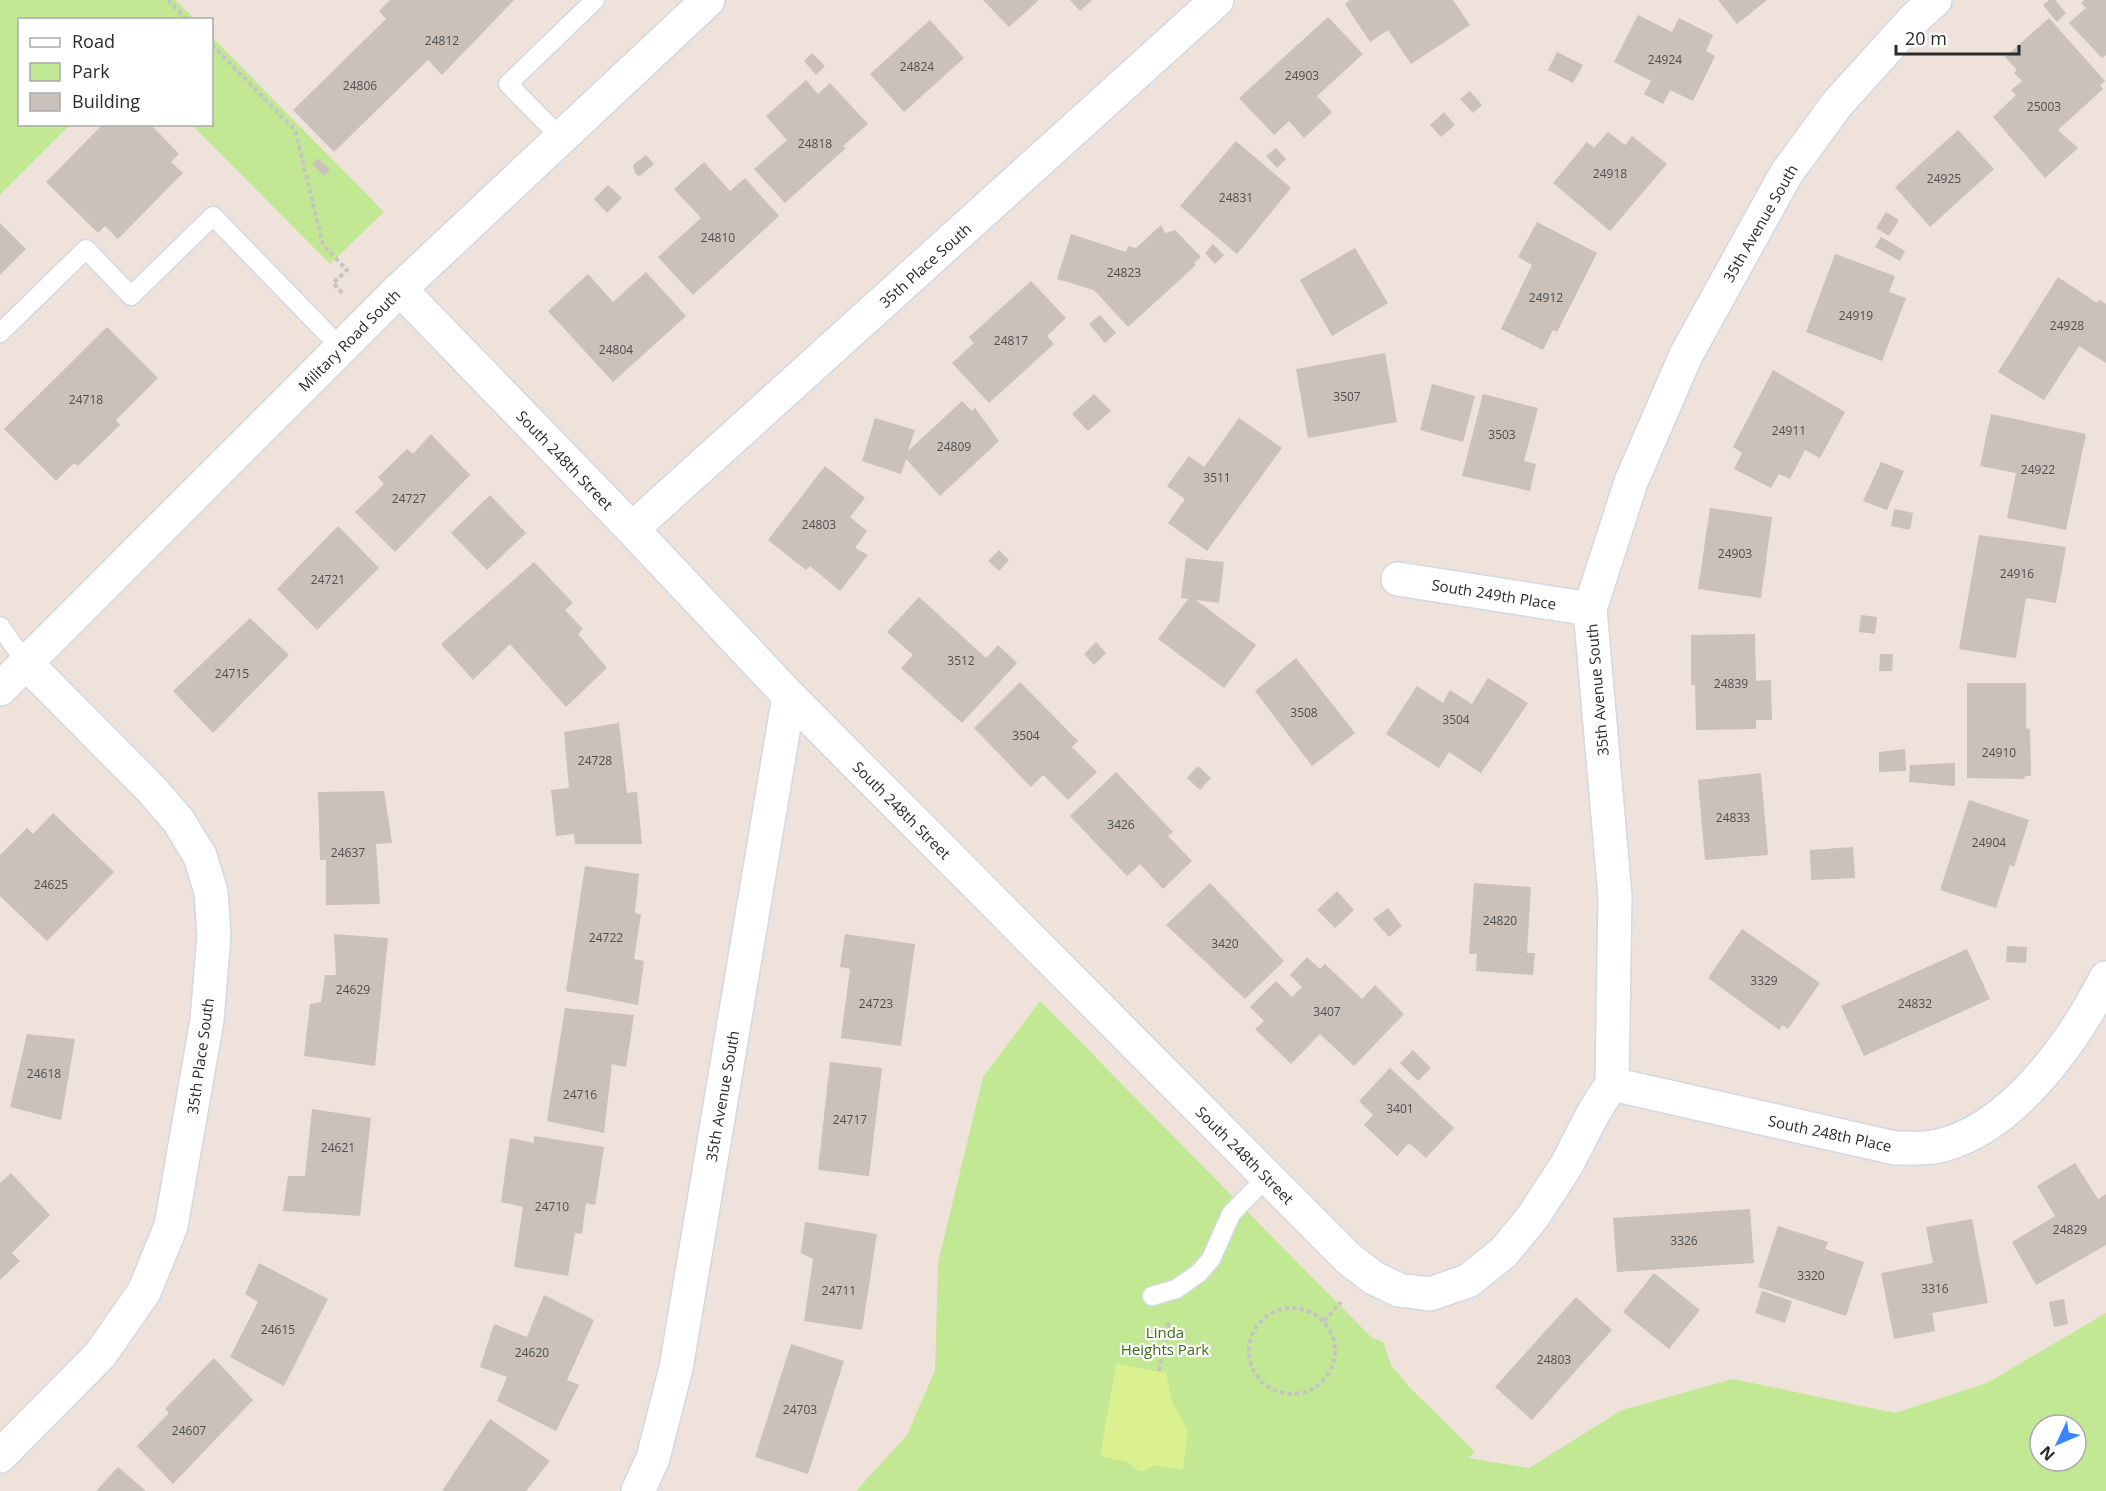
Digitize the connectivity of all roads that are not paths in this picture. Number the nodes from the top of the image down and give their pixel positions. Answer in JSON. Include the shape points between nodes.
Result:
{"nodes":[{"id":1,"x":595,"y":0,"type":"edge"},
{"id":2,"x":1217,"y":0,"type":"edge"},
{"id":3,"x":1935,"y":0,"type":"edge"},
{"id":4,"x":697,"y":4,"type":"edge"},
{"id":5,"x":561,"y":138,"type":"junction"},
{"id":6,"x":400,"y":289,"type":"junction"},
{"id":7,"x":0,"y":333,"type":"edge"},
{"id":8,"x":341,"y":348,"type":"junction"},
{"id":9,"x":632,"y":529,"type":"junction"},
{"id":10,"x":1398,"y":579,"type":"dead end"},
{"id":11,"x":1590,"y":609,"type":"junction"},
{"id":12,"x":0,"y":626,"type":"edge"},
{"id":13,"x":26,"y":663,"type":"junction"},
{"id":14,"x":0,"y":689,"type":"edge"},
{"id":15,"x":789,"y":696,"type":"junction"},
{"id":16,"x":2106,"y":978,"type":"edge"},
{"id":17,"x":1612,"y":1084,"type":"junction"},
{"id":18,"x":1267,"y":1177,"type":"junction"},
{"id":19,"x":1430,"y":1294,"type":"joint"},
{"id":20,"x":1152,"y":1296,"type":"dead end"},
{"id":21,"x":0,"y":1456,"type":"edge"},
{"id":22,"x":638,"y":1491,"type":"edge"}],
"edges":[{"from":1,"to":5,"type":"lane","via":[[508,84]]},
{"from":2,"to":9,"type":"street","name":"35th Place South"},
{"from":3,"to":11,"type":"street","name":"35th Avenue South","via":[[1837,104],[1786,174],[1686,355],[1631,482]]},
{"from":4,"to":5,"type":"street","name":"Military Road South"},
{"from":5,"to":6,"type":"street","name":"Military Road South"},
{"from":6,"to":8,"type":"street","name":"Military Road South"},
{"from":6,"to":9,"type":"street","name":"South 248th Street"},
{"from":7,"to":8,"type":"lane","via":[[86,249],[131,296],[213,216]]},
{"from":8,"to":13,"type":"street","name":"Military Road South"},
{"from":9,"to":15,"type":"street","name":"South 248th Street"},
{"from":10,"to":11,"type":"street","name":"South 249th Place"},
{"from":11,"to":17,"type":"street","name":"35th Avenue South","via":[[1616,896]]},
{"from":12,"to":13,"type":"lane"},
{"from":13,"to":14,"type":"street","name":"Military Road South"},
{"from":13,"to":21,"type":"street","name":"35th Place South","via":[[178,820],[200,855],[211,892],[214,934],[207,1020],[171,1226],[144,1292],[100,1355]]},
{"from":15,"to":18,"type":"street","name":"South 248th Street"},
{"from":15,"to":22,"type":"street","name":"35th Avenue South","via":[[676,1368],[653,1458]]},
{"from":16,"to":17,"type":"street","name":"South 248th Place","via":[[2093,1004],[2026,1096],[1966,1136],[1932,1147],[1896,1148]]},
{"from":17,"to":19,"type":"street","name":"35th Avenue South","via":[[1549,1193],[1503,1254],[1467,1281]]},
{"from":18,"to":19,"type":"street","name":"South 248th Street","via":[[1349,1259],[1374,1278],[1399,1290]]},
{"from":18,"to":20,"type":"lane","via":[[1231,1214],[1211,1259],[1199,1273],[1176,1289]]}]}
